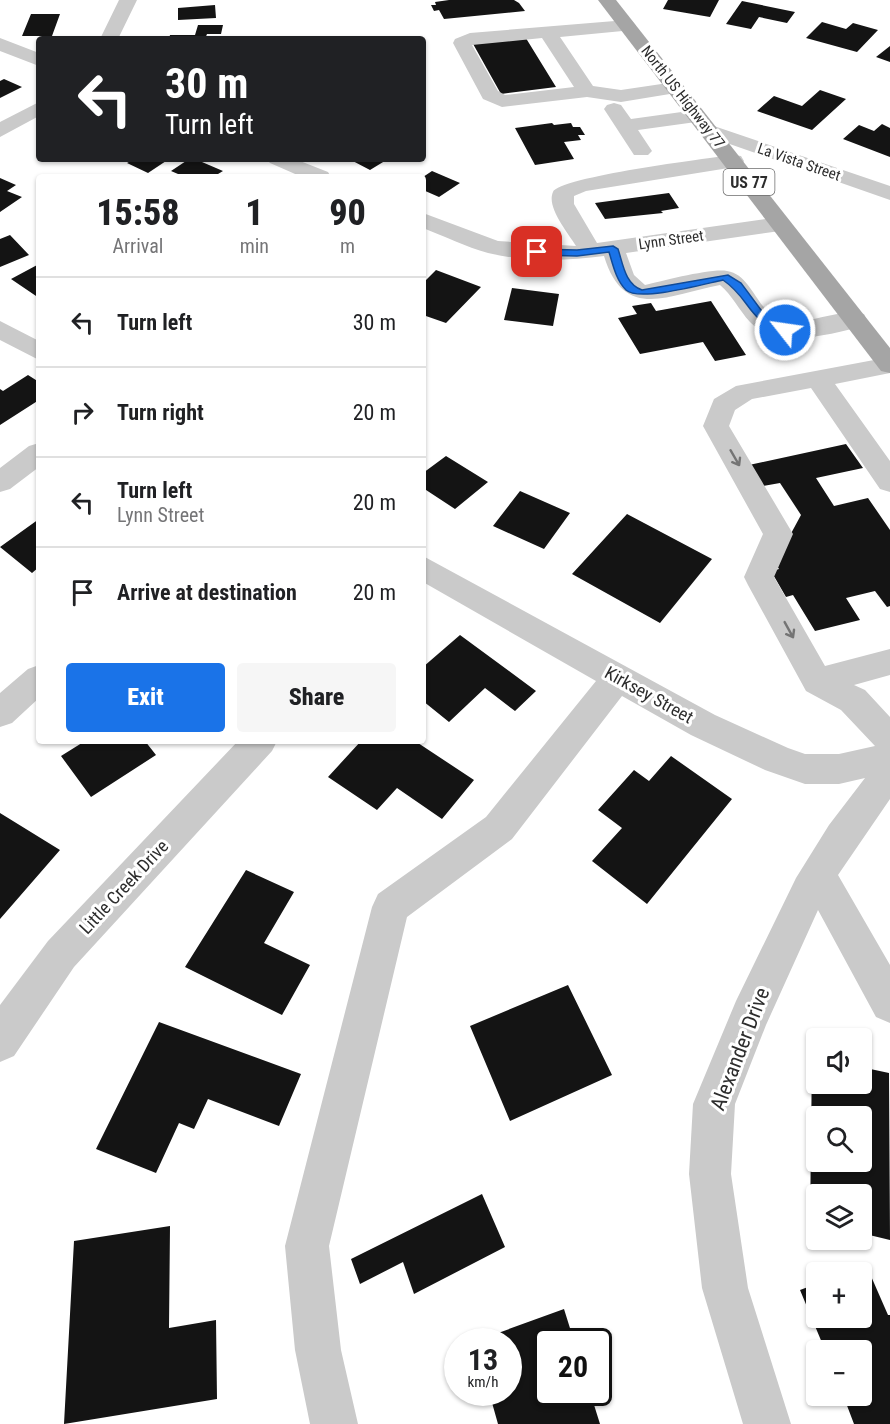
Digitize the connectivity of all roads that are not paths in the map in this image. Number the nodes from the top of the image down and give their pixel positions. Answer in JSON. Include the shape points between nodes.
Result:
{"nodes":[{"id":1,"x":128,"y":0,"type":"edge"},
{"id":2,"x":607,"y":0,"type":"edge"},
{"id":3,"x":627,"y":26,"type":"junction"},
{"id":4,"x":547,"y":32,"type":"junction"},
{"id":5,"x":110,"y":36,"type":"edge"},
{"id":6,"x":0,"y":44,"type":"edge"},
{"id":7,"x":36,"y":59,"type":"edge"},
{"id":8,"x":599,"y":87,"type":"junction"},
{"id":9,"x":675,"y":88,"type":"junction"},
{"id":10,"x":36,"y":110,"type":"edge"},
{"id":11,"x":702,"y":123,"type":"junction"},
{"id":12,"x":625,"y":126,"type":"junction"},
{"id":13,"x":0,"y":130,"type":"edge"},
{"id":14,"x":641,"y":151,"type":"dead end"},
{"id":15,"x":733,"y":161,"type":"junction"},
{"id":16,"x":284,"y":162,"type":"edge"},
{"id":17,"x":313,"y":174,"type":"edge"},
{"id":18,"x":890,"y":194,"type":"edge"},
{"id":19,"x":426,"y":221,"type":"edge"},
{"id":20,"x":780,"y":224,"type":"junction"},
{"id":21,"x":602,"y":250,"type":"junction"},
{"id":22,"x":855,"y":320,"type":"junction"},
{"id":23,"x":0,"y":329,"type":"edge"},
{"id":24,"x":36,"y":350,"type":"edge"},
{"id":25,"x":887,"y":357,"type":"edge"},
{"id":26,"x":817,"y":378,"type":"junction"},
{"id":27,"x":36,"y":455,"type":"edge"},
{"id":28,"x":0,"y":482,"type":"edge"},
{"id":29,"x":890,"y":482,"type":"edge"},
{"id":30,"x":426,"y":570,"type":"edge"},
{"id":31,"x":890,"y":662,"type":"edge"},
{"id":32,"x":618,"y":677,"type":"junction"},
{"id":33,"x":36,"y":681,"type":"edge"},
{"id":34,"x":818,"y":681,"type":"junction"},
{"id":35,"x":0,"y":713,"type":"edge"},
{"id":36,"x":890,"y":740,"type":"edge"},
{"id":37,"x":257,"y":744,"type":"edge"},
{"id":38,"x":890,"y":757,"type":"edge"},
{"id":39,"x":890,"y":772,"type":"edge"},
{"id":40,"x":818,"y":874,"type":"junction"},
{"id":41,"x":890,"y":1003,"type":"edge"},
{"id":42,"x":0,"y":1042,"type":"edge"},
{"id":43,"x":334,"y":1424,"type":"edge"},
{"id":44,"x":768,"y":1424,"type":"edge"}],
"edges":[{"from":1,"to":5,"type":"street"},
{"from":2,"to":3,"type":"main road","name":"North US Highway 77","number":"US 77"},
{"from":3,"to":4,"type":"street"},
{"from":3,"to":9,"type":"main road","name":"North US Highway 77","number":"US 77","via":[[651,71]]},
{"from":4,"to":8,"type":"street"},
{"from":4,"to":8,"type":"street","via":[[462,43],[490,95],[502,101]]},
{"from":6,"to":7,"type":"street"},
{"from":8,"to":9,"type":"street","via":[[621,96]]},
{"from":8,"to":12,"type":"street"},
{"from":9,"to":11,"type":"main road","name":"North US Highway 77","number":"US 77"},
{"from":10,"to":13,"type":"street"},
{"from":11,"to":12,"type":"street"},
{"from":11,"to":15,"type":"main road","name":"North US Highway 77","number":"US 77"},
{"from":11,"to":18,"type":"street","name":"La Vista Street"},
{"from":12,"to":14,"type":"street"},
{"from":15,"to":20,"type":"main road","name":"North US Highway 77","number":"US 77"},
{"from":15,"to":21,"type":"street","via":[[581,185],[563,193],[563,204]]},
{"from":16,"to":17,"type":"street"},
{"from":19,"to":21,"type":"street","name":"Lynn Street","via":[[516,252]]},
{"from":20,"to":21,"type":"street","name":"Lynn Street"},
{"from":20,"to":22,"type":"main road","name":"North US Highway 77","number":"US 77"},
{"from":21,"to":22,"type":"street","via":[[631,289],[642,293],[724,277],[737,285],[764,321],[785,330]]},
{"from":22,"to":25,"type":"main road","name":"North US Highway 77","number":"US 77"},
{"from":23,"to":24,"type":"street"},
{"from":25,"to":26,"type":"street"},
{"from":26,"to":29,"type":"street"},
{"from":26,"to":34,"type":"street","one_way":true,"via":[[745,392],[723,405],[716,426],[778,534],[759,577]]},
{"from":27,"to":28,"type":"street"},
{"from":30,"to":32,"type":"street","name":"Kirksey Street"},
{"from":31,"to":34,"type":"street"},
{"from":32,"to":38,"type":"street","name":"Kirksey Street","via":[[703,724],[805,769],[839,769]]},
{"from":32,"to":43,"type":"street","via":[[499,828],[391,907],[307,1246],[318,1350]]},
{"from":33,"to":35,"type":"street"},
{"from":34,"to":36,"type":"street","via":[[854,700]]},
{"from":37,"to":42,"type":"street","name":"Little Creek Drive","via":[[61,954]]},
{"from":39,"to":40,"type":"street","name":"Alexander Drive"},
{"from":40,"to":41,"type":"street"},
{"from":40,"to":44,"type":"street","name":"Alexander Drive","via":[[750,1015],[714,1104],[710,1174],[725,1288]]}]}
